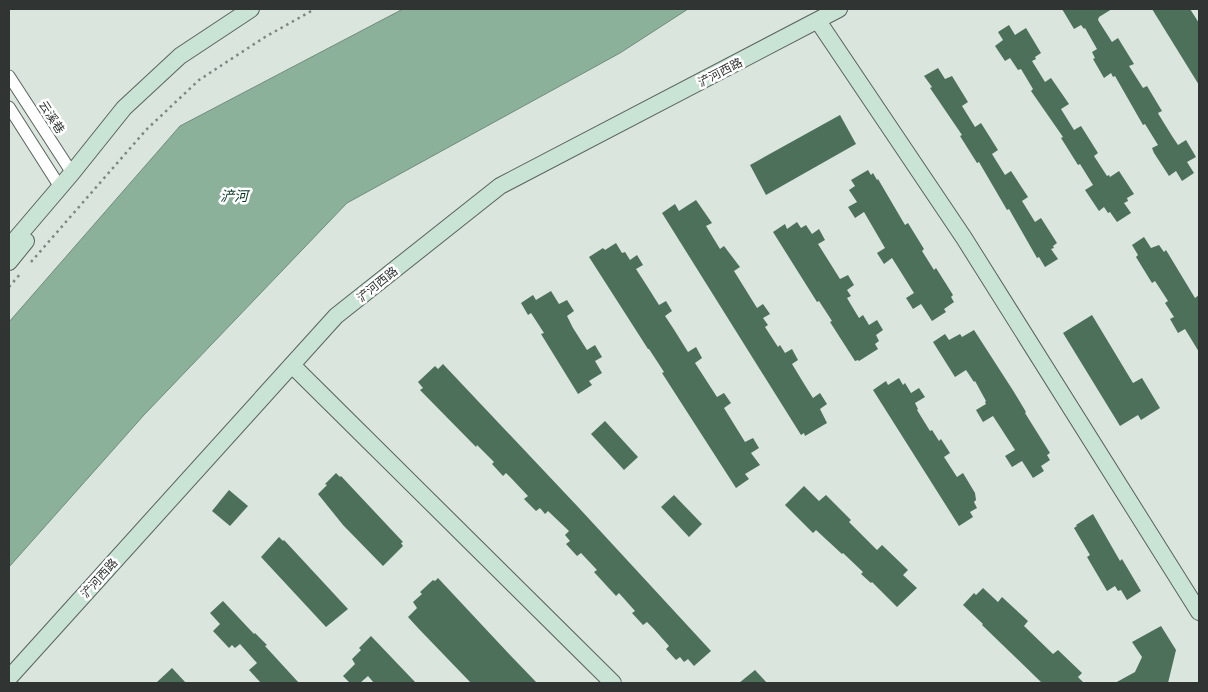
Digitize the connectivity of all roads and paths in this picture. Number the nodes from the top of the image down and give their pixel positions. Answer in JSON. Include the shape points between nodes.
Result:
{"nodes":[{"id":1,"x":251,"y":9,"type":"edge"},
{"id":2,"x":315,"y":9,"type":"edge"},
{"id":3,"x":839,"y":9,"type":"edge"},
{"id":4,"x":818,"y":21,"type":"junction"},
{"id":5,"x":9,"y":76,"type":"edge"},
{"id":6,"x":9,"y":107,"type":"edge"},
{"id":7,"x":72,"y":173,"type":"junction"},
{"id":8,"x":60,"y":187,"type":"junction"},
{"id":9,"x":9,"y":247,"type":"edge"},
{"id":10,"x":9,"y":262,"type":"edge"},
{"id":11,"x":28,"y":264,"type":"dead end"},
{"id":12,"x":22,"y":272,"type":"dead end"},
{"id":13,"x":9,"y":287,"type":"edge"},
{"id":14,"x":292,"y":364,"type":"junction"},
{"id":15,"x":1199,"y":612,"type":"edge"},
{"id":16,"x":9,"y":678,"type":"edge"},
{"id":17,"x":613,"y":683,"type":"edge"}],
"edges":[{"from":1,"to":7,"type":"street","via":[[180,56],[124,108]]},
{"from":2,"to":11,"type":"path","via":[[199,80],[146,130]]},
{"from":3,"to":4,"type":"street","name":"浐河西路"},
{"from":4,"to":14,"type":"street","name":"浐河西路","via":[[500,186],[336,316]]},
{"from":4,"to":15,"type":"street","via":[[964,238]]},
{"from":5,"to":7,"type":"street","name":"云溪巷"},
{"from":6,"to":8,"type":"street"},
{"from":7,"to":8,"type":"street"},
{"from":8,"to":9,"type":"street"},
{"from":8,"to":10,"type":"street","via":[[51,212]]},
{"from":12,"to":13,"type":"path"},
{"from":14,"to":16,"type":"street","name":"浐河西路"},
{"from":14,"to":17,"type":"street"}]}
